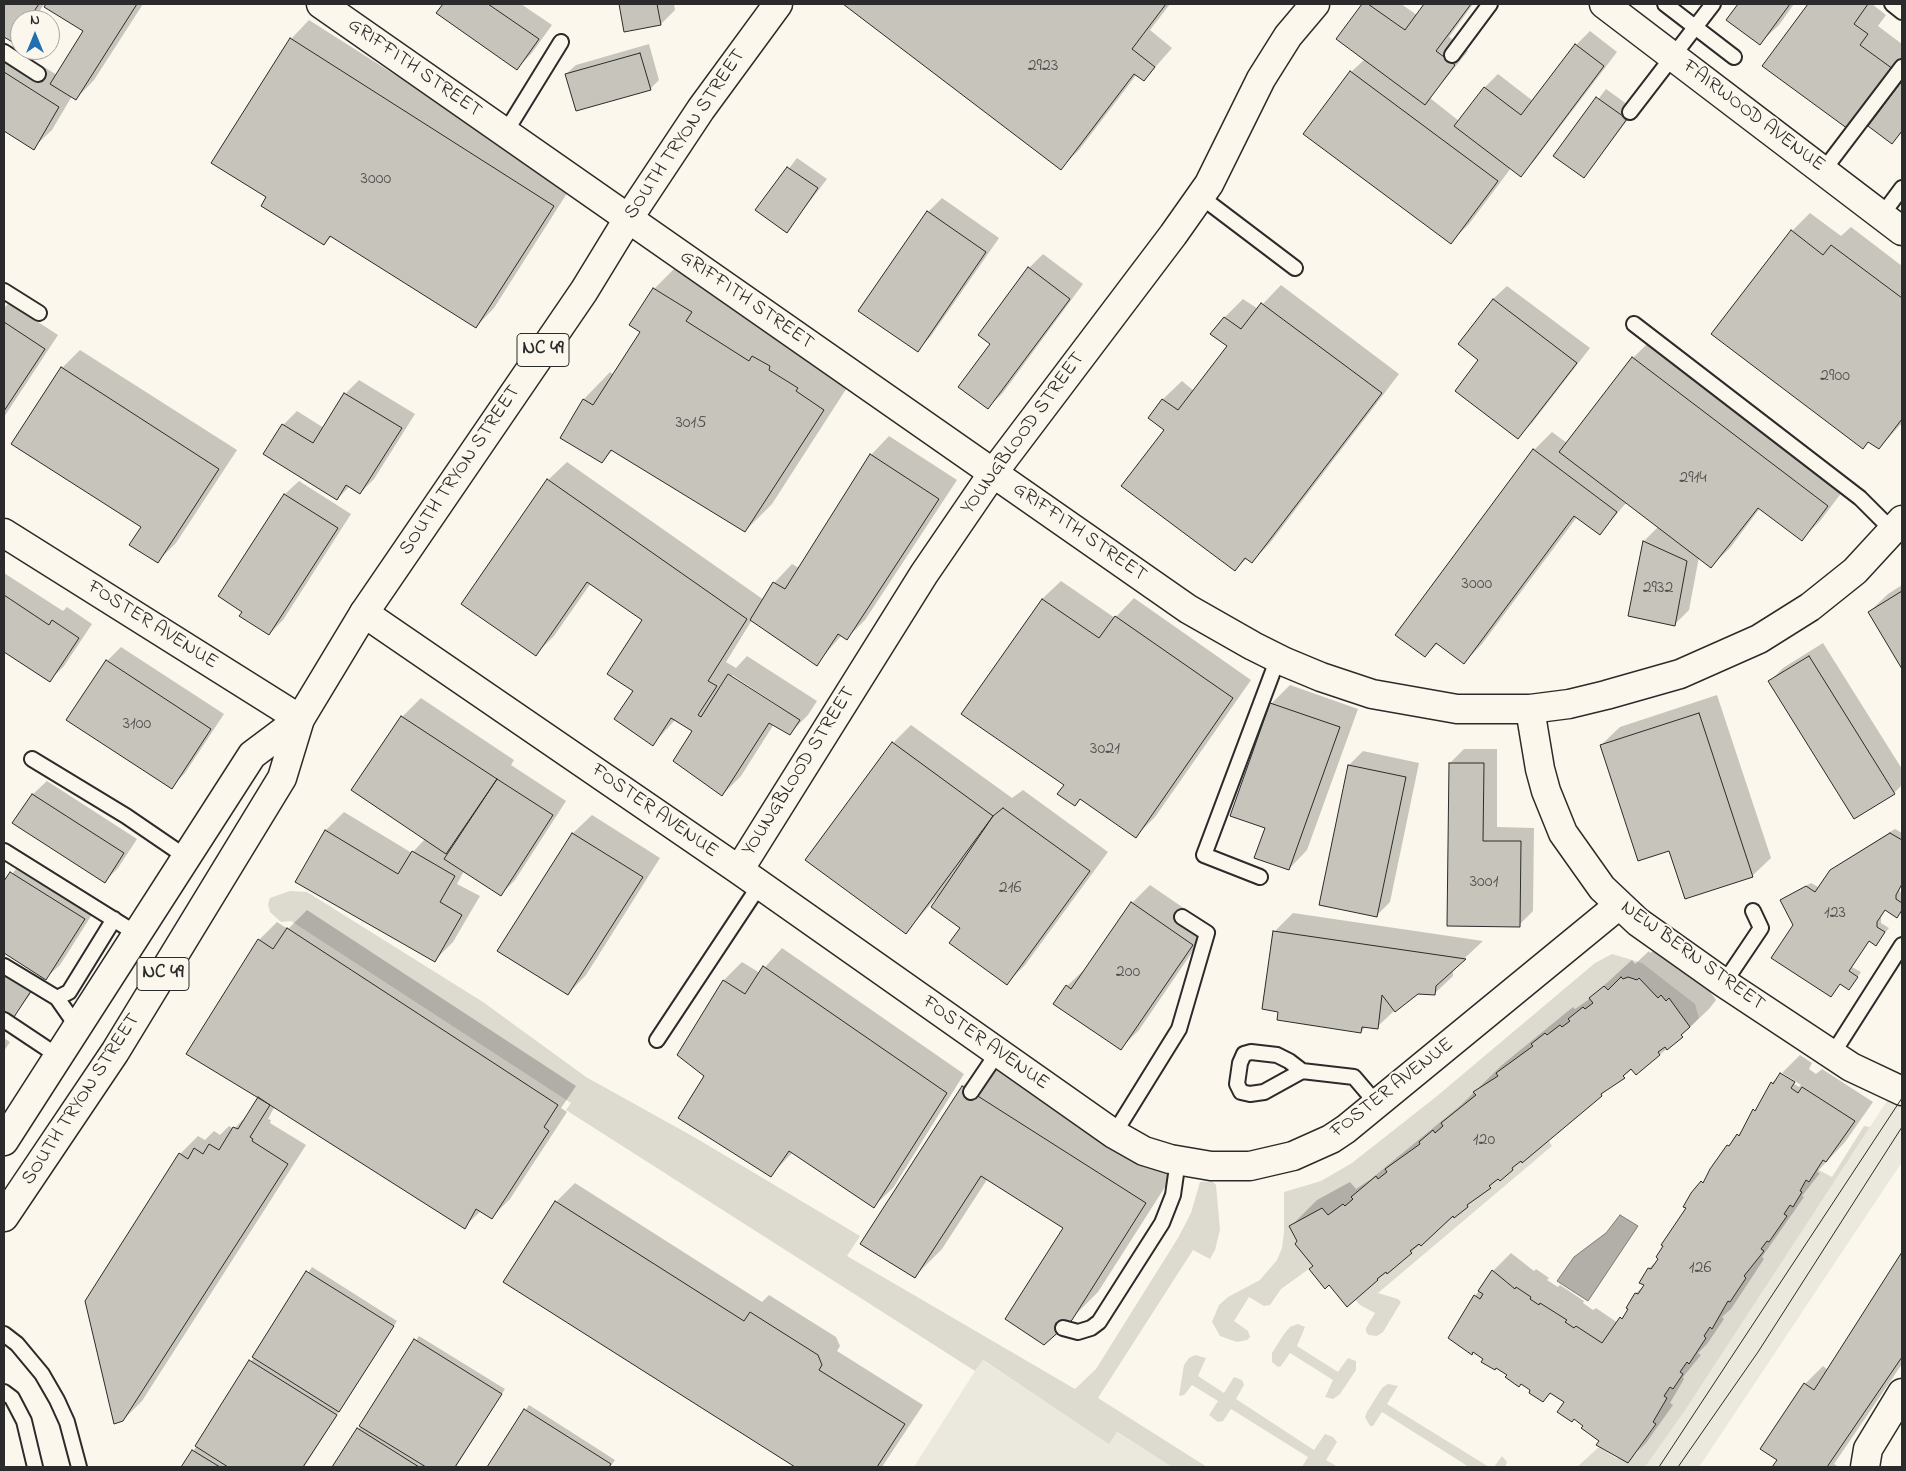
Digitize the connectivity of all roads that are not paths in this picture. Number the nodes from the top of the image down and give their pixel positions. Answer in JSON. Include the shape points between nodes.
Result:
{"nodes":[{"id":1,"x":321,"y":4,"type":"edge"},
{"id":2,"x":778,"y":4,"type":"edge"},
{"id":3,"x":1490,"y":4,"type":"edge"},
{"id":4,"x":1665,"y":4,"type":"edge"},
{"id":5,"x":1713,"y":4,"type":"edge"},
{"id":6,"x":1892,"y":4,"type":"edge"},
{"id":7,"x":1311,"y":5,"type":"edge"},
{"id":8,"x":1616,"y":7,"type":"edge"},
{"id":9,"x":1902,"y":12,"type":"edge"},
{"id":10,"x":1695,"y":27,"type":"junction"},
{"id":11,"x":561,"y":42,"type":"dead end"},
{"id":12,"x":4,"y":52,"type":"edge"},
{"id":13,"x":1452,"y":55,"type":"dead end"},
{"id":14,"x":1672,"y":56,"type":"junction"},
{"id":15,"x":1734,"y":57,"type":"dead end"},
{"id":16,"x":1902,"y":67,"type":"edge"},
{"id":17,"x":38,"y":74,"type":"dead end"},
{"id":18,"x":1630,"y":112,"type":"dead end"},
{"id":19,"x":505,"y":133,"type":"junction"},
{"id":20,"x":1823,"y":171,"type":"junction"},
{"id":21,"x":1902,"y":188,"type":"edge"},
{"id":22,"x":1200,"y":196,"type":"junction"},
{"id":23,"x":628,"y":219,"type":"junction"},
{"id":24,"x":1892,"y":223,"type":"edge"},
{"id":25,"x":1294,"y":268,"type":"dead end"},
{"id":26,"x":4,"y":291,"type":"edge"},
{"id":27,"x":39,"y":313,"type":"dead end"},
{"id":28,"x":1634,"y":324,"type":"dead end"},
{"id":29,"x":993,"y":473,"type":"junction"},
{"id":30,"x":1898,"y":525,"type":"edge"},
{"id":31,"x":4,"y":533,"type":"edge"},
{"id":32,"x":364,"y":612,"type":"junction"},
{"id":33,"x":1278,"y":658,"type":"junction"},
{"id":34,"x":1530,"y":709,"type":"junction"},
{"id":35,"x":300,"y":719,"type":"junction"},
{"id":36,"x":32,"y":759,"type":"dead end"},
{"id":37,"x":4,"y":851,"type":"edge"},
{"id":38,"x":186,"y":857,"type":"junction"},
{"id":39,"x":1260,"y":876,"type":"dead end"},
{"id":40,"x":749,"y":878,"type":"junction"},
{"id":41,"x":1619,"y":905,"type":"junction"},
{"id":42,"x":1753,"y":911,"type":"dead end"},
{"id":43,"x":1182,"y":917,"type":"dead end"},
{"id":44,"x":114,"y":919,"type":"junction"},
{"id":45,"x":137,"y":934,"type":"junction"},
{"id":46,"x":1902,"y":945,"type":"edge"},
{"id":47,"x":4,"y":966,"type":"edge"},
{"id":48,"x":1724,"y":983,"type":"junction"},
{"id":49,"x":57,"y":998,"type":"junction"},
{"id":50,"x":4,"y":1020,"type":"edge"},
{"id":51,"x":78,"y":1028,"type":"junction"},
{"id":52,"x":657,"y":1040,"type":"dead end"},
{"id":53,"x":998,"y":1052,"type":"junction"},
{"id":54,"x":1832,"y":1055,"type":"junction"},
{"id":55,"x":58,"y":1056,"type":"junction"},
{"id":56,"x":1302,"y":1071,"type":"dead end"},
{"id":57,"x":1902,"y":1091,"type":"edge"},
{"id":58,"x":971,"y":1092,"type":"dead end"},
{"id":59,"x":1377,"y":1104,"type":"junction"},
{"id":60,"x":1114,"y":1134,"type":"junction"},
{"id":61,"x":4,"y":1142,"type":"edge"},
{"id":62,"x":1178,"y":1160,"type":"junction"},
{"id":63,"x":4,"y":1217,"type":"edge"},
{"id":64,"x":1063,"y":1328,"type":"dead end"},
{"id":65,"x":4,"y":1334,"type":"edge"},
{"id":66,"x":4,"y":1392,"type":"edge"},
{"id":67,"x":1902,"y":1393,"type":"edge"},
{"id":68,"x":35,"y":1467,"type":"edge"},
{"id":69,"x":79,"y":1467,"type":"edge"},
{"id":70,"x":1865,"y":1467,"type":"edge"}],
"edges":[{"from":1,"to":19,"type":"street","name":"GRIFFITH STREET"},
{"from":2,"to":23,"type":"street","name":"SOUTH TRYON STREET","number":"NC 49","via":[[701,109]]},
{"from":3,"to":13,"type":"lane"},
{"from":4,"to":10,"type":"lane"},
{"from":5,"to":10,"type":"lane"},
{"from":6,"to":9,"type":"lane"},
{"from":7,"to":22,"type":"street","name":"YOUNGBLOOD STREET","via":[[1261,79],[1224,157]]},
{"from":8,"to":14,"type":"street","name":"FAIRWOOD AVENUE"},
{"from":10,"to":14,"type":"lane"},
{"from":10,"to":15,"type":"lane"},
{"from":11,"to":19,"type":"lane"},
{"from":12,"to":17,"type":"lane"},
{"from":14,"to":18,"type":"lane"},
{"from":14,"to":20,"type":"street","name":"FAIRWOOD AVENUE"},
{"from":16,"to":20,"type":"lane"},
{"from":19,"to":23,"type":"street","name":"GRIFFITH STREET"},
{"from":20,"to":24,"type":"street","name":"FAIRWOOD AVENUE"},
{"from":21,"to":24,"type":"lane"},
{"from":22,"to":25,"type":"lane"},
{"from":22,"to":29,"type":"street","name":"YOUNGBLOOD STREET"},
{"from":23,"to":29,"type":"street","name":"GRIFFITH STREET"},
{"from":23,"to":32,"type":"street","name":"SOUTH TRYON STREET","number":"NC 49","via":[[584,291]]},
{"from":26,"to":27,"type":"lane"},
{"from":28,"to":30,"type":"lane"},
{"from":29,"to":33,"type":"street","name":"GRIFFITH STREET","via":[[1188,609]]},
{"from":29,"to":40,"type":"street","name":"YOUNGBLOOD STREET","via":[[924,574]]},
{"from":30,"to":34,"type":"street","name":"GRIFFITH STREET","via":[[1855,571],[1810,607],[1758,639],[1680,674],[1600,697]]},
{"from":31,"to":35,"type":"street","name":"FOSTER AVENUE"},
{"from":32,"to":35,"type":"street","name":"SOUTH TRYON STREET","number":"NC 49"},
{"from":32,"to":40,"type":"street","name":"FOSTER AVENUE"},
{"from":33,"to":34,"type":"street","name":"GRIFFITH STREET","via":[[1372,694],[1456,709]]},
{"from":33,"to":39,"type":"lane","via":[[1204,856]]},
{"from":34,"to":41,"type":"street","name":"NEW BERN STREET","via":[[1546,791],[1564,833],[1588,870]]},
{"from":35,"to":38,"type":"street","name":"SOUTH TRYON STREET","number":"NC 49","via":[[252,755]]},
{"from":35,"to":63,"type":"street","name":"SOUTH TRYON STREET","number":"NC 49","via":[[282,778],[115,1052]]},
{"from":36,"to":38,"type":"lane"},
{"from":37,"to":44,"type":"lane"},
{"from":38,"to":45,"type":"street","name":"SOUTH TRYON STREET","number":"NC 49"},
{"from":40,"to":52,"type":"lane"},
{"from":40,"to":53,"type":"street","name":"FOSTER AVENUE"},
{"from":41,"to":48,"type":"street","name":"NEW BERN STREET"},
{"from":41,"to":59,"type":"street","name":"FOSTER AVENUE"},
{"from":42,"to":48,"type":"lane","via":[[1761,928]]},
{"from":43,"to":60,"type":"lane","via":[[1207,933],[1179,1029]]},
{"from":44,"to":45,"type":"lane"},
{"from":44,"to":49,"type":"lane","via":[[69,992]]},
{"from":45,"to":51,"type":"street","name":"SOUTH TRYON STREET","number":"NC 49"},
{"from":46,"to":54,"type":"lane"},
{"from":47,"to":49,"type":"lane"},
{"from":48,"to":54,"type":"street","name":"NEW BERN STREET"},
{"from":49,"to":51,"type":"lane"},
{"from":50,"to":55,"type":"lane"},
{"from":51,"to":55,"type":"street","name":"SOUTH TRYON STREET","number":"NC 49"},
{"from":53,"to":58,"type":"lane"},
{"from":53,"to":60,"type":"street","name":"FOSTER AVENUE"},
{"from":54,"to":57,"type":"street","name":"NEW BERN STREET"},
{"from":55,"to":61,"type":"street","name":"SOUTH TRYON STREET","number":"NC 49"},
{"from":56,"to":59,"type":"lane","via":[[1354,1077]]},
{"from":59,"to":62,"type":"street","name":"FOSTER AVENUE","via":[[1330,1139],[1293,1156],[1232,1167]]},
{"from":60,"to":62,"type":"street","name":"FOSTER AVENUE","via":[[1144,1151]]},
{"from":62,"to":64,"type":"lane","via":[[1172,1195],[1162,1222],[1099,1322],[1078,1332]]},
{"from":65,"to":69,"type":"lane","via":[[17,1344],[42,1374],[57,1400],[67,1422]]},
{"from":66,"to":68,"type":"lane","via":[[12,1398],[24,1421]]},
{"from":67,"to":70,"type":"street","via":[[1868,1449]]}]}
